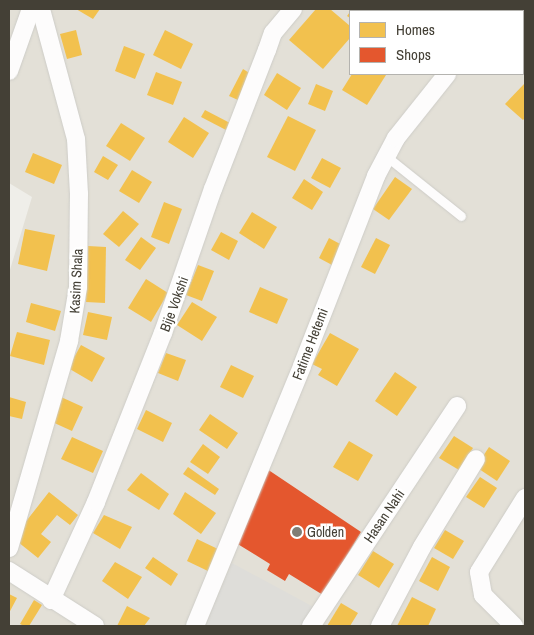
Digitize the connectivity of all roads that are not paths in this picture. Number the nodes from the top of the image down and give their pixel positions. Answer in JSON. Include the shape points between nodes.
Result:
{"nodes":[{"id":1,"x":31,"y":9,"type":"edge"},
{"id":2,"x":41,"y":9,"type":"edge"},
{"id":3,"x":292,"y":9,"type":"edge"},
{"id":4,"x":9,"y":71,"type":"edge"},
{"id":5,"x":446,"y":75,"type":"edge"},
{"id":6,"x":386,"y":155,"type":"junction"},
{"id":7,"x":461,"y":216,"type":"dead end"},
{"id":8,"x":457,"y":406,"type":"dead end"},
{"id":9,"x":476,"y":459,"type":"dead end"},
{"id":10,"x":525,"y":498,"type":"edge"},
{"id":11,"x":9,"y":548,"type":"edge"},
{"id":12,"x":9,"y":571,"type":"edge"},
{"id":13,"x":51,"y":600,"type":"junction"},
{"id":14,"x":95,"y":626,"type":"edge"},
{"id":15,"x":194,"y":626,"type":"edge"},
{"id":16,"x":311,"y":626,"type":"edge"},
{"id":17,"x":380,"y":626,"type":"edge"},
{"id":18,"x":514,"y":626,"type":"edge"}],
"edges":[{"from":1,"to":4,"type":"street"},
{"from":2,"to":11,"type":"street","name":"Kasim Shala","via":[[77,146],[78,287],[69,341]]},
{"from":3,"to":13,"type":"street","name":"Bije Vokshi","via":[[273,33],[212,189],[163,333],[96,502]]},
{"from":5,"to":6,"type":"street","name":"Fatime Hetemi","via":[[407,122]]},
{"from":6,"to":7,"type":"lane"},
{"from":6,"to":15,"type":"street","name":"Fatime Hetemi"},
{"from":8,"to":16,"type":"street","name":"Hasan Nahi"},
{"from":9,"to":17,"type":"street","via":[[422,546]]},
{"from":10,"to":18,"type":"street","via":[[479,572],[483,595]]},
{"from":12,"to":13,"type":"street"},
{"from":13,"to":14,"type":"street"}]}
